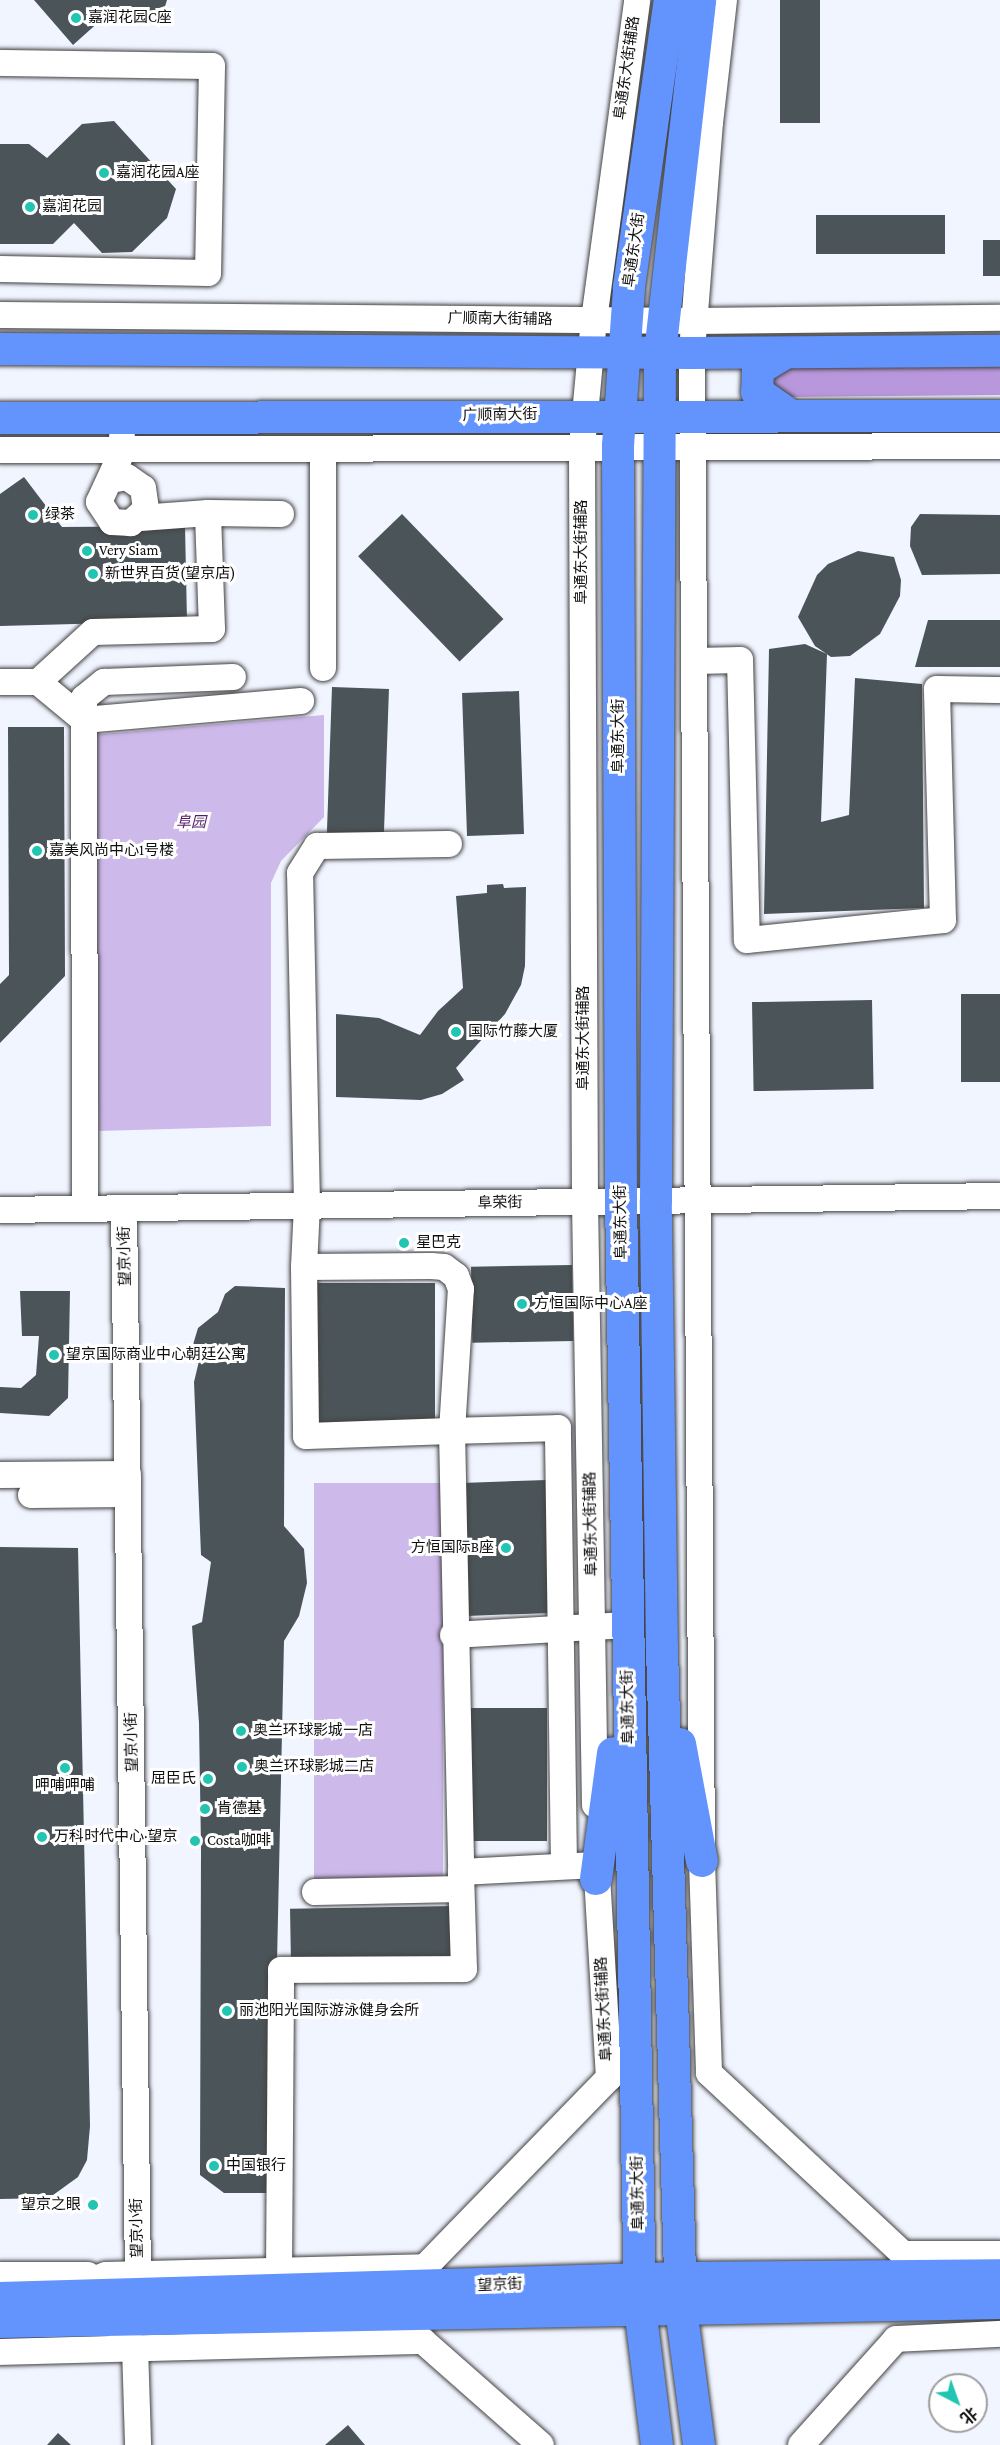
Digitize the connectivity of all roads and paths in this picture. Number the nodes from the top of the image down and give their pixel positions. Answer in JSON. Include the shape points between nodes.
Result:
{"nodes":[{"id":1,"x":637,"y":0,"type":"edge"},
{"id":2,"x":670,"y":0,"type":"edge"},
{"id":3,"x":700,"y":0,"type":"edge"},
{"id":4,"x":724,"y":0,"type":"edge"},
{"id":5,"x":0,"y":63,"type":"edge"},
{"id":6,"x":0,"y":269,"type":"edge"},
{"id":7,"x":0,"y":315,"type":"edge"},
{"id":8,"x":1000,"y":318,"type":"edge"},
{"id":9,"x":594,"y":320,"type":"junction"},
{"id":10,"x":626,"y":320,"type":"junction"},
{"id":11,"x":663,"y":320,"type":"junction"},
{"id":12,"x":694,"y":321,"type":"junction"},
{"id":13,"x":0,"y":349,"type":"edge"},
{"id":14,"x":1000,"y":351,"type":"edge"},
{"id":15,"x":590,"y":353,"type":"junction"},
{"id":16,"x":623,"y":353,"type":"junction"},
{"id":17,"x":660,"y":353,"type":"junction"},
{"id":18,"x":692,"y":353,"type":"junction"},
{"id":19,"x":785,"y":353,"type":"junction"},
{"id":20,"x":586,"y":414,"type":"junction"},
{"id":21,"x":789,"y":414,"type":"junction"},
{"id":22,"x":1000,"y":416,"type":"edge"},
{"id":23,"x":0,"y":418,"type":"edge"},
{"id":24,"x":121,"y":420,"type":"junction"},
{"id":25,"x":693,"y":430,"type":"junction"},
{"id":26,"x":619,"y":431,"type":"junction"},
{"id":27,"x":662,"y":431,"type":"junction"},
{"id":28,"x":582,"y":446,"type":"junction"},
{"id":29,"x":1000,"y":446,"type":"edge"},
{"id":30,"x":323,"y":449,"type":"junction"},
{"id":31,"x":0,"y":450,"type":"edge"},
{"id":32,"x":122,"y":452,"type":"junction"},
{"id":33,"x":123,"y":480,"type":"junction"},
{"id":34,"x":208,"y":513,"type":"junction"},
{"id":35,"x":281,"y":514,"type":"dead end"},
{"id":36,"x":140,"y":518,"type":"junction"},
{"id":37,"x":694,"y":661,"type":"junction"},
{"id":38,"x":323,"y":668,"type":"dead end"},
{"id":39,"x":233,"y":677,"type":"dead end"},
{"id":40,"x":0,"y":681,"type":"edge"},
{"id":41,"x":38,"y":682,"type":"junction"},
{"id":42,"x":1000,"y":690,"type":"edge"},
{"id":43,"x":301,"y":701,"type":"dead end"},
{"id":44,"x":84,"y":720,"type":"junction"},
{"id":45,"x":448,"y":844,"type":"dead end"},
{"id":46,"x":1000,"y":1196,"type":"edge"},
{"id":47,"x":698,"y":1200,"type":"junction"},
{"id":48,"x":621,"y":1201,"type":"junction"},
{"id":49,"x":656,"y":1201,"type":"junction"},
{"id":50,"x":585,"y":1202,"type":"junction"},
{"id":51,"x":307,"y":1205,"type":"junction"},
{"id":52,"x":124,"y":1208,"type":"junction"},
{"id":53,"x":86,"y":1209,"type":"junction"},
{"id":54,"x":0,"y":1210,"type":"edge"},
{"id":55,"x":304,"y":1267,"type":"junction"},
{"id":56,"x":452,"y":1431,"type":"junction"},
{"id":57,"x":0,"y":1475,"type":"edge"},
{"id":58,"x":128,"y":1493,"type":"junction"},
{"id":59,"x":31,"y":1496,"type":"dead end"},
{"id":60,"x":592,"y":1627,"type":"junction"},
{"id":61,"x":561,"y":1629,"type":"junction"},
{"id":62,"x":453,"y":1635,"type":"junction"},
{"id":63,"x":627,"y":1640,"type":"junction"},
{"id":64,"x":662,"y":1649,"type":"junction"},
{"id":65,"x":702,"y":1861,"type":"junction"},
{"id":66,"x":564,"y":1866,"type":"junction"},
{"id":67,"x":596,"y":1872,"type":"junction"},
{"id":68,"x":461,"y":1880,"type":"junction"},
{"id":69,"x":315,"y":1892,"type":"dead end"},
{"id":70,"x":1000,"y":2254,"type":"edge"},
{"id":71,"x":279,"y":2272,"type":"junction"},
{"id":72,"x":1000,"y":2274,"type":"edge"},
{"id":73,"x":0,"y":2275,"type":"edge"},
{"id":74,"x":106,"y":2275,"type":"junction"},
{"id":75,"x":138,"y":2276,"type":"junction"},
{"id":76,"x":680,"y":2293,"type":"junction"},
{"id":77,"x":640,"y":2295,"type":"junction"},
{"id":78,"x":0,"y":2298,"type":"edge"},
{"id":79,"x":43,"y":2298,"type":"junction"},
{"id":80,"x":1000,"y":2303,"type":"edge"},
{"id":81,"x":0,"y":2322,"type":"edge"},
{"id":82,"x":89,"y":2322,"type":"junction"},
{"id":83,"x":1000,"y":2334,"type":"edge"},
{"id":84,"x":135,"y":2347,"type":"junction"},
{"id":85,"x":0,"y":2352,"type":"edge"},
{"id":86,"x":138,"y":2445,"type":"edge"},
{"id":87,"x":541,"y":2445,"type":"edge"},
{"id":88,"x":657,"y":2445,"type":"edge"},
{"id":89,"x":699,"y":2445,"type":"edge"},
{"id":90,"x":801,"y":2445,"type":"edge"}],
"edges":[{"from":1,"to":9,"type":"street","name":"阜通东大街辅路"},
{"from":2,"to":10,"type":"main road","name":"阜通东大街"},
{"from":3,"to":11,"type":"main road"},
{"from":4,"to":12,"type":"street"},
{"from":5,"to":6,"type":"street","via":[[212,66],[208,273]]},
{"from":7,"to":9,"type":"street","name":"广顺南大街辅路"},
{"from":8,"to":12,"type":"street","name":"广顺南大街辅路"},
{"from":9,"to":10,"type":"street","name":"广顺南大街辅路"},
{"from":9,"to":15,"type":"street","name":"阜通东大街辅路"},
{"from":10,"to":11,"type":"street","name":"广顺南大街辅路"},
{"from":10,"to":16,"type":"main road","name":"阜通东大街"},
{"from":11,"to":12,"type":"street","name":"广顺南大街辅路"},
{"from":11,"to":17,"type":"main road"},
{"from":12,"to":18,"type":"street"},
{"from":13,"to":15,"type":"main road"},
{"from":14,"to":19,"type":"main road"},
{"from":15,"to":16,"type":"main road"},
{"from":15,"to":20,"type":"street","name":"阜通东大街辅路"},
{"from":16,"to":17,"type":"main road"},
{"from":16,"to":26,"type":"main road","name":"阜通东大街"},
{"from":17,"to":18,"type":"main road"},
{"from":17,"to":27,"type":"main road"},
{"from":18,"to":19,"type":"main road"},
{"from":18,"to":25,"type":"street"},
{"from":19,"to":21,"type":"main road","via":[[758,369],[757,392]]},
{"from":20,"to":24,"type":"main road","name":"广顺南大街"},
{"from":20,"to":26,"type":"main road","name":"广顺南大街"},
{"from":20,"to":28,"type":"street","name":"阜通东大街辅路"},
{"from":21,"to":22,"type":"main road","name":"广顺南大街"},
{"from":21,"to":25,"type":"main road","name":"广顺南大街"},
{"from":23,"to":24,"type":"main road","name":"广顺南大街"},
{"from":24,"to":32,"type":"street"},
{"from":25,"to":27,"type":"main road","name":"广顺南大街"},
{"from":25,"to":29,"type":"street"},
{"from":25,"to":37,"type":"street"},
{"from":26,"to":27,"type":"main road","name":"广顺南大街"},
{"from":26,"to":28,"type":"street"},
{"from":26,"to":48,"type":"main road","name":"阜通东大街"},
{"from":27,"to":49,"type":"main road"},
{"from":28,"to":30,"type":"street"},
{"from":28,"to":50,"type":"street","name":"阜通东大街辅路"},
{"from":30,"to":32,"type":"street"},
{"from":30,"to":38,"type":"street"},
{"from":31,"to":32,"type":"street"},
{"from":32,"to":33,"type":"street"},
{"from":33,"to":36,"type":"street","via":[[146,495]]},
{"from":33,"to":36,"type":"street","via":[[100,494],[105,517],[123,525]]},
{"from":34,"to":35,"type":"street"},
{"from":34,"to":36,"type":"street"},
{"from":34,"to":41,"type":"street","via":[[212,629],[93,632]]},
{"from":37,"to":42,"type":"street","via":[[740,660],[747,940],[943,920],[937,689]]},
{"from":37,"to":47,"type":"street"},
{"from":39,"to":44,"type":"street","via":[[104,681],[84,698]]},
{"from":40,"to":41,"type":"street"},
{"from":41,"to":44,"type":"street"},
{"from":43,"to":44,"type":"street"},
{"from":44,"to":53,"type":"street"},
{"from":45,"to":51,"type":"street","via":[[316,846],[300,873]]},
{"from":46,"to":47,"type":"street","name":"阜荣街"},
{"from":47,"to":49,"type":"street","name":"阜荣街"},
{"from":47,"to":65,"type":"street"},
{"from":48,"to":49,"type":"street","name":"阜荣街"},
{"from":48,"to":50,"type":"street","name":"阜荣街"},
{"from":48,"to":63,"type":"main road","name":"阜通东大街"},
{"from":49,"to":64,"type":"main road"},
{"from":50,"to":51,"type":"street","name":"阜荣街"},
{"from":50,"to":60,"type":"street","name":"阜通东大街辅路"},
{"from":51,"to":52,"type":"street","name":"阜荣街"},
{"from":51,"to":55,"type":"street"},
{"from":52,"to":53,"type":"street","name":"阜荣街"},
{"from":52,"to":58,"type":"street","name":"望京小街"},
{"from":53,"to":54,"type":"street","name":"阜荣街"},
{"from":55,"to":56,"type":"street","via":[[431,1266],[444,1267],[456,1276],[461,1289]]},
{"from":55,"to":56,"type":"street","via":[[306,1436]]},
{"from":56,"to":61,"type":"street","via":[[558,1428]]},
{"from":56,"to":62,"type":"street"},
{"from":57,"to":58,"type":"street"},
{"from":58,"to":59,"type":"street"},
{"from":58,"to":75,"type":"street","name":"望京小街"},
{"from":60,"to":61,"type":"street"},
{"from":60,"to":63,"type":"street"},
{"from":60,"to":67,"type":"street","name":"阜通东大街辅路"},
{"from":61,"to":62,"type":"street"},
{"from":61,"to":66,"type":"street"},
{"from":62,"to":68,"type":"street"},
{"from":63,"to":67,"type":"main road"},
{"from":63,"to":77,"type":"main road","name":"阜通东大街"},
{"from":64,"to":65,"type":"main road"},
{"from":64,"to":76,"type":"main road"},
{"from":65,"to":70,"type":"street","via":[[709,2073],[903,2254]]},
{"from":66,"to":67,"type":"street"},
{"from":66,"to":68,"type":"street"},
{"from":67,"to":71,"type":"street","name":"阜通东大街辅路","via":[[609,2078],[426,2267]]},
{"from":68,"to":69,"type":"street"},
{"from":68,"to":71,"type":"street","via":[[464,1969],[281,1970]]},
{"from":71,"to":75,"type":"street"},
{"from":72,"to":76,"type":"main road"},
{"from":73,"to":74,"type":"street"},
{"from":74,"to":75,"type":"street"},
{"from":74,"to":79,"type":"street"},
{"from":76,"to":77,"type":"main road"},
{"from":76,"to":80,"type":"main road"},
{"from":76,"to":89,"type":"main road"},
{"from":77,"to":79,"type":"main road","name":"望京街"},
{"from":77,"to":82,"type":"main road"},
{"from":77,"to":88,"type":"main road","name":"阜通东大街"},
{"from":78,"to":79,"type":"main road","name":"望京街"},
{"from":81,"to":82,"type":"main road"},
{"from":82,"to":84,"type":"street"},
{"from":83,"to":90,"type":"street","via":[[896,2339]]},
{"from":84,"to":85,"type":"street","via":[[105,2352]]},
{"from":84,"to":86,"type":"street"},
{"from":84,"to":87,"type":"street","via":[[423,2341]]}]}
